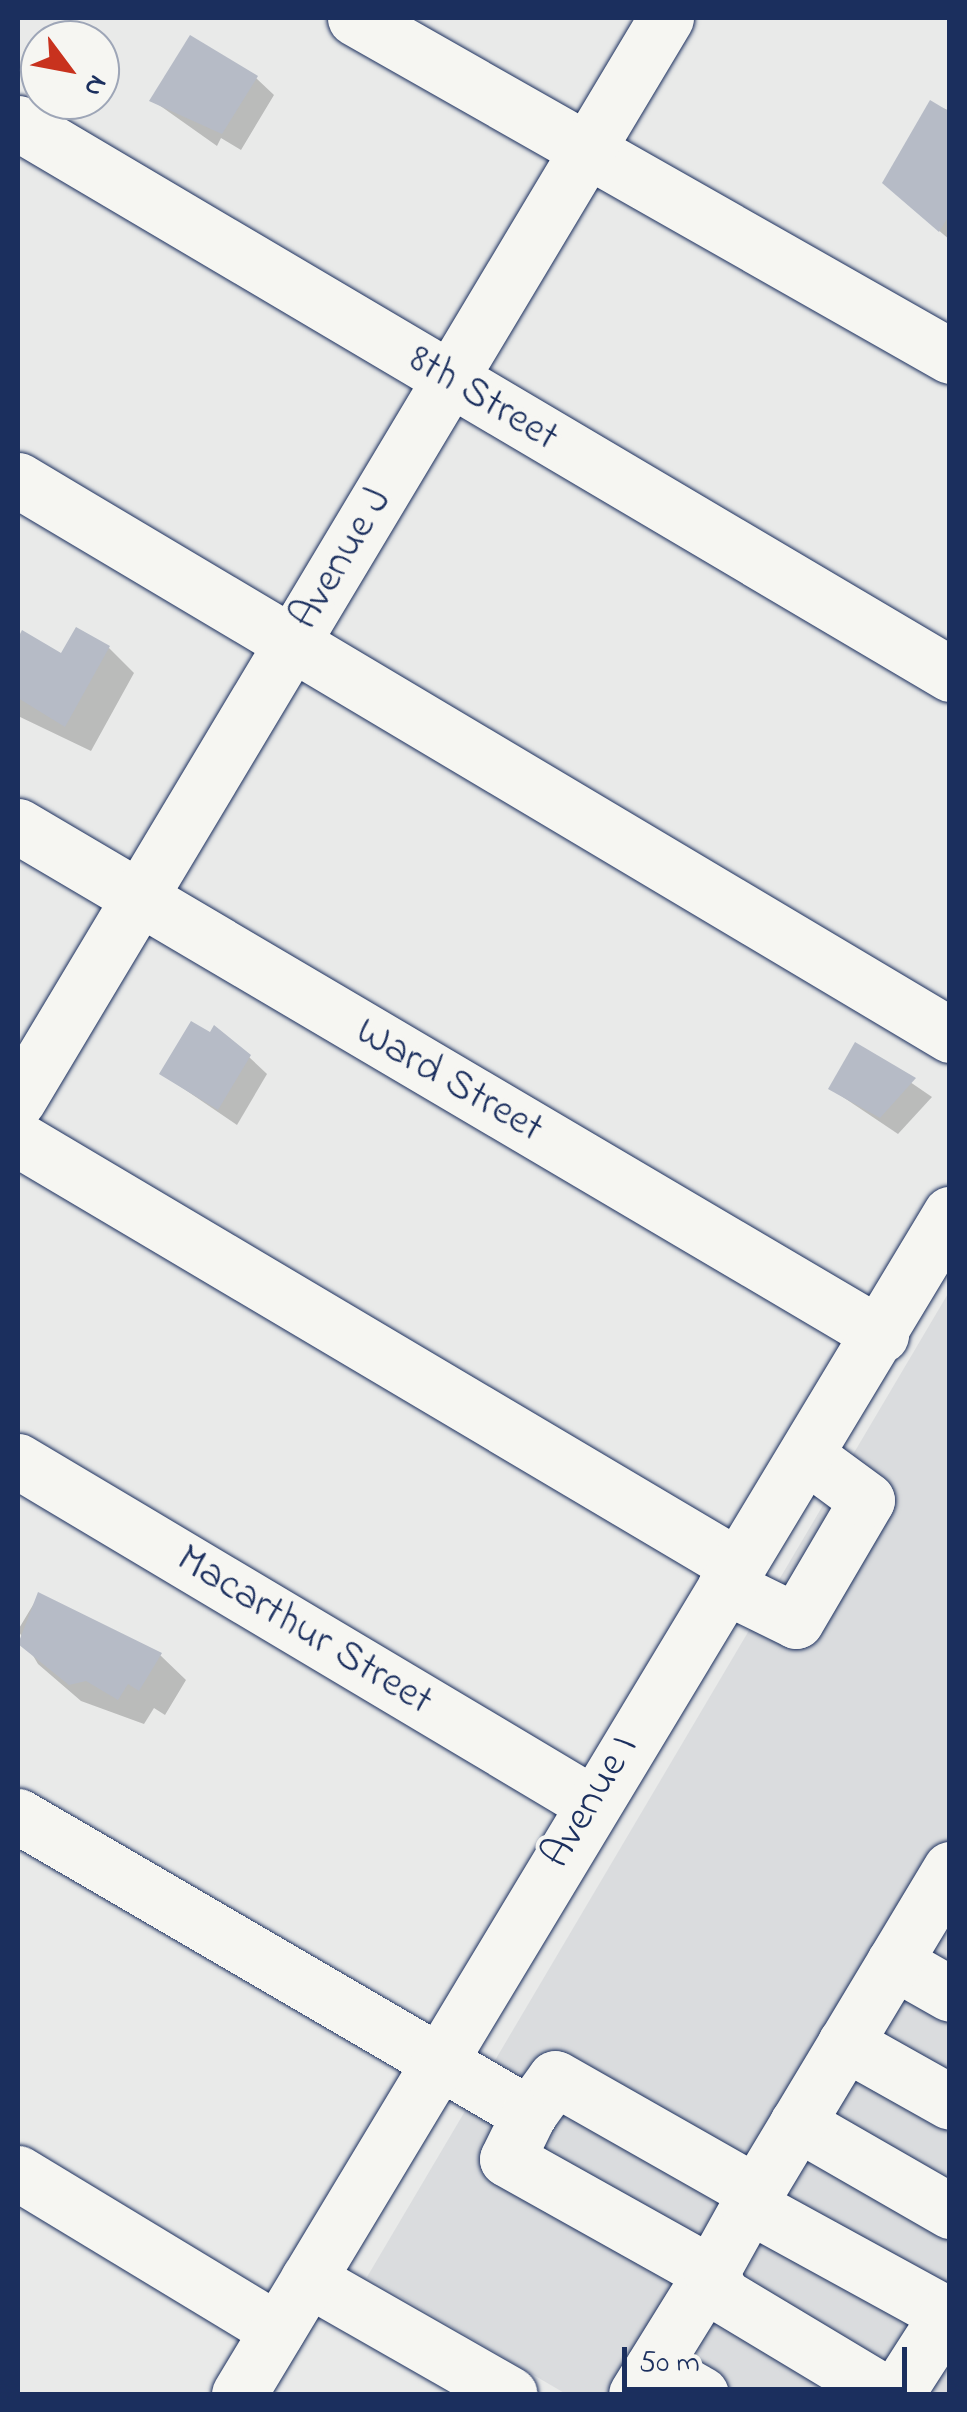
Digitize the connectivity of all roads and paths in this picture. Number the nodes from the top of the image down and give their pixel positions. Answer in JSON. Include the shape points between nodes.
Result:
{"nodes":[{"id":1,"x":355,"y":18,"type":"edge"},
{"id":2,"x":666,"y":18,"type":"edge"},
{"id":3,"x":18,"y":123,"type":"edge"},
{"id":4,"x":588,"y":148,"type":"junction"},
{"id":5,"x":950,"y":356,"type":"edge"},
{"id":6,"x":450,"y":378,"type":"junction"},
{"id":7,"x":18,"y":480,"type":"edge"},
{"id":8,"x":292,"y":643,"type":"junction"},
{"id":9,"x":950,"y":674,"type":"edge"},
{"id":10,"x":18,"y":826,"type":"edge"},
{"id":11,"x":138,"y":898,"type":"junction"},
{"id":12,"x":950,"y":1035,"type":"edge"},
{"id":13,"x":18,"y":1100,"type":"edge"},
{"id":14,"x":18,"y":1139,"type":"edge"},
{"id":15,"x":950,"y":1214,"type":"edge"},
{"id":16,"x":881,"y":1335,"type":"junction"},
{"id":17,"x":807,"y":1456,"type":"junction"},
{"id":18,"x":18,"y":1461,"type":"edge"},
{"id":19,"x":732,"y":1576,"type":"junction"},
{"id":20,"x":590,"y":1802,"type":"junction"},
{"id":21,"x":18,"y":1816,"type":"edge"},
{"id":22,"x":947,"y":1878,"type":"edge"},
{"id":23,"x":894,"y":1962,"type":"junction"},
{"id":24,"x":950,"y":1994,"type":"edge"},
{"id":25,"x":845,"y":2043,"type":"junction"},
{"id":26,"x":436,"y":2064,"type":"junction"},
{"id":27,"x":950,"y":2102,"type":"edge"},
{"id":28,"x":529,"y":2114,"type":"junction"},
{"id":29,"x":797,"y":2123,"type":"junction"},
{"id":30,"x":18,"y":2173,"type":"edge"},
{"id":31,"x":752,"y":2199,"type":"junction"},
{"id":32,"x":950,"y":2211,"type":"edge"},
{"id":33,"x":711,"y":2273,"type":"junction"},
{"id":34,"x":308,"y":2280,"type":"junction"},
{"id":35,"x":948,"y":2312,"type":"edge"},
{"id":36,"x":278,"y":2330,"type":"junction"},
{"id":37,"x":645,"y":2380,"type":"edge"},
{"id":38,"x":239,"y":2394,"type":"edge"},
{"id":39,"x":510,"y":2394,"type":"edge"},
{"id":40,"x":702,"y":2394,"type":"edge"},
{"id":41,"x":887,"y":2394,"type":"edge"},
{"id":42,"x":896,"y":2394,"type":"edge"}],
"edges":[{"from":1,"to":4,"type":"street"},
{"from":2,"to":4,"type":"street","name":"Avenue J"},
{"from":3,"to":6,"type":"street","name":"8th Street"},
{"from":4,"to":5,"type":"street"},
{"from":4,"to":6,"type":"street","name":"Avenue J"},
{"from":6,"to":8,"type":"street","name":"Avenue J"},
{"from":6,"to":9,"type":"street","name":"8th Street"},
{"from":7,"to":8,"type":"street"},
{"from":8,"to":11,"type":"street","name":"Avenue J"},
{"from":8,"to":12,"type":"street"},
{"from":10,"to":11,"type":"street","name":"Ward Street"},
{"from":11,"to":13,"type":"street","name":"Avenue J"},
{"from":11,"to":16,"type":"street","name":"Ward Street"},
{"from":14,"to":19,"type":"street"},
{"from":15,"to":16,"type":"street","name":"Avenue I"},
{"from":16,"to":17,"type":"street","name":"Avenue I"},
{"from":17,"to":19,"type":"street","name":"Avenue I"},
{"from":17,"to":19,"type":"street","via":[[867,1500],[796,1621]]},
{"from":18,"to":20,"type":"street","name":"Macarthur Street"},
{"from":19,"to":20,"type":"street","name":"Avenue I"},
{"from":20,"to":26,"type":"street","name":"Avenue I"},
{"from":21,"to":26,"type":"street"},
{"from":22,"to":23,"type":"street"},
{"from":23,"to":24,"type":"street"},
{"from":23,"to":25,"type":"street"},
{"from":25,"to":27,"type":"street"},
{"from":25,"to":29,"type":"street"},
{"from":26,"to":28,"type":"street"},
{"from":26,"to":34,"type":"street","name":"Avenue I"},
{"from":28,"to":31,"type":"street","via":[[555,2078]]},
{"from":28,"to":33,"type":"street","via":[[507,2158]]},
{"from":29,"to":31,"type":"street"},
{"from":29,"to":32,"type":"street"},
{"from":30,"to":36,"type":"street"},
{"from":31,"to":33,"type":"street"},
{"from":31,"to":35,"type":"street"},
{"from":33,"to":37,"type":"street"},
{"from":33,"to":41,"type":"street","via":[[722,2294]]},
{"from":34,"to":36,"type":"street","name":"Avenue I"},
{"from":34,"to":39,"type":"street"},
{"from":35,"to":42,"type":"street"},
{"from":36,"to":38,"type":"street","name":"Avenue I"},
{"from":37,"to":40,"type":"street"}]}
